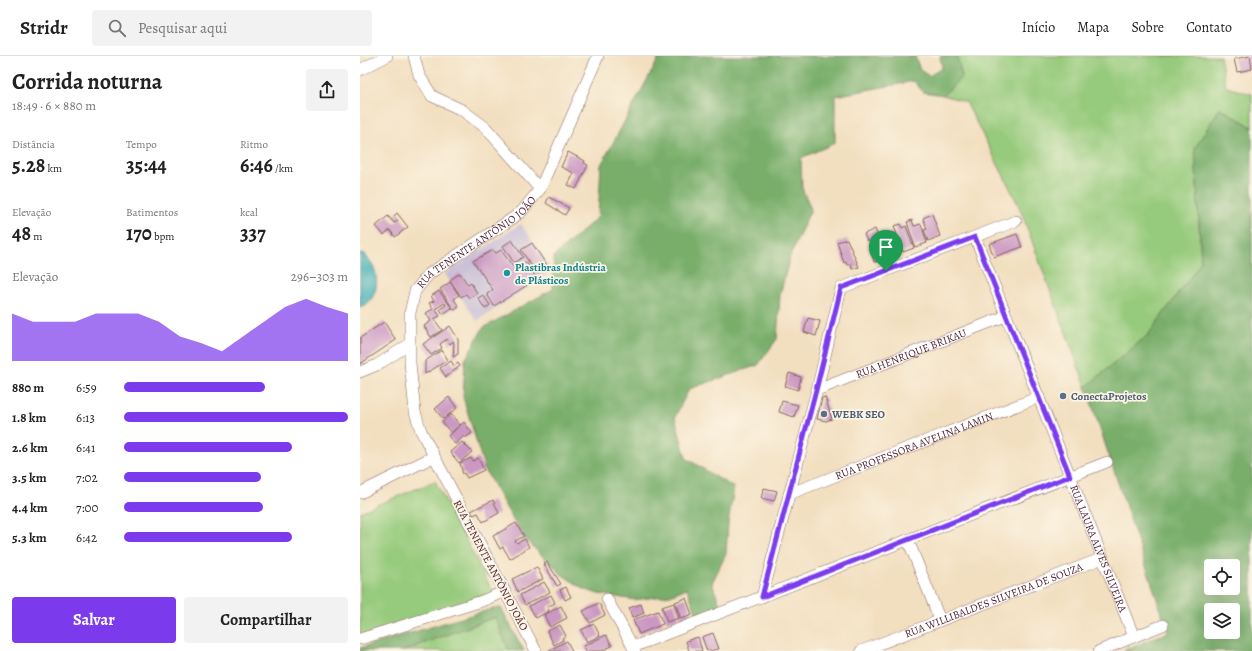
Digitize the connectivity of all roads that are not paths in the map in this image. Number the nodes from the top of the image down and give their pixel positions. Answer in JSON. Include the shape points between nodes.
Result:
{"nodes":[{"id":1,"x":387,"y":56,"type":"edge"},
{"id":2,"x":414,"y":56,"type":"edge"},
{"id":3,"x":598,"y":56,"type":"edge"},
{"id":4,"x":360,"y":70,"type":"edge"},
{"id":5,"x":540,"y":189,"type":"junction"},
{"id":6,"x":1016,"y":221,"type":"dead end"},
{"id":7,"x":975,"y":237,"type":"junction"},
{"id":8,"x":1006,"y":316,"type":"junction"},
{"id":9,"x":410,"y":344,"type":"junction"},
{"id":10,"x":360,"y":372,"type":"edge"},
{"id":11,"x":816,"y":390,"type":"junction"},
{"id":12,"x":1039,"y":397,"type":"junction"},
{"id":13,"x":433,"y":457,"type":"junction"},
{"id":14,"x":1107,"y":462,"type":"dead end"},
{"id":15,"x":1070,"y":476,"type":"junction"},
{"id":16,"x":360,"y":493,"type":"edge"},
{"id":17,"x":789,"y":494,"type":"junction"},
{"id":18,"x":908,"y":540,"type":"junction"},
{"id":19,"x":1103,"y":558,"type":"junction"},
{"id":20,"x":505,"y":591,"type":"junction"},
{"id":21,"x":762,"y":597,"type":"junction"},
{"id":22,"x":607,"y":599,"type":"dead end"},
{"id":23,"x":940,"y":620,"type":"junction"},
{"id":24,"x":1163,"y":625,"type":"dead end"},
{"id":25,"x":1134,"y":637,"type":"junction"},
{"id":26,"x":360,"y":639,"type":"edge"},
{"id":27,"x":634,"y":649,"type":"edge"},
{"id":28,"x":536,"y":651,"type":"edge"},
{"id":29,"x":861,"y":651,"type":"edge"},
{"id":30,"x":1099,"y":651,"type":"edge"}],
"edges":[{"from":1,"to":4,"type":"street"},
{"from":2,"to":5,"type":"street","via":[[419,76],[432,96],[462,110],[484,127]]},
{"from":3,"to":5,"type":"street","name":"RUA TENENTE ANTÔNIO JOÃO"},
{"from":5,"to":9,"type":"street","name":"RUA TENENTE ANTÔNIO JOÃO","via":[[513,218],[424,279],[412,299]]},
{"from":6,"to":7,"type":"street"},
{"from":7,"to":8,"type":"street","name":"RUA LAURA ALVES SILVEIRA"},
{"from":7,"to":11,"type":"street","via":[[841,288]]},
{"from":8,"to":11,"type":"street","name":"RUA HENRIQUE BRIKAU"},
{"from":8,"to":12,"type":"street","name":"RUA LAURA ALVES SILVEIRA"},
{"from":9,"to":10,"type":"street","via":[[377,365]]},
{"from":9,"to":13,"type":"street","name":"RUA TENENTE ANTÔNIO JOÃO","via":[[415,412]]},
{"from":11,"to":17,"type":"street"},
{"from":12,"to":15,"type":"street","name":"RUA LAURA ALVES SILVEIRA"},
{"from":12,"to":17,"type":"street","name":"RUA PROFESSORA AVELINA LAMIN"},
{"from":13,"to":16,"type":"street"},
{"from":13,"to":20,"type":"street","name":"RUA TENENTE ANTÔNIO JOÃO"},
{"from":14,"to":15,"type":"street"},
{"from":15,"to":18,"type":"street"},
{"from":15,"to":19,"type":"street","name":"RUA LAURA ALVES SILVEIRA"},
{"from":17,"to":21,"type":"street"},
{"from":18,"to":21,"type":"street"},
{"from":18,"to":23,"type":"street"},
{"from":19,"to":23,"type":"street","name":"RUA WILLIBALDES SILVEIRA DE SOUZA"},
{"from":19,"to":25,"type":"street","name":"RUA LAURA ALVES SILVEIRA"},
{"from":20,"to":26,"type":"street","via":[[482,601]]},
{"from":20,"to":28,"type":"street","name":"RUA TENENTE ANTÔNIO JOÃO"},
{"from":21,"to":27,"type":"street"},
{"from":22,"to":27,"type":"street"},
{"from":23,"to":29,"type":"street","name":"RUA WILLIBALDES SILVEIRA DE SOUZA"},
{"from":24,"to":25,"type":"street"},
{"from":25,"to":30,"type":"street"}]}
